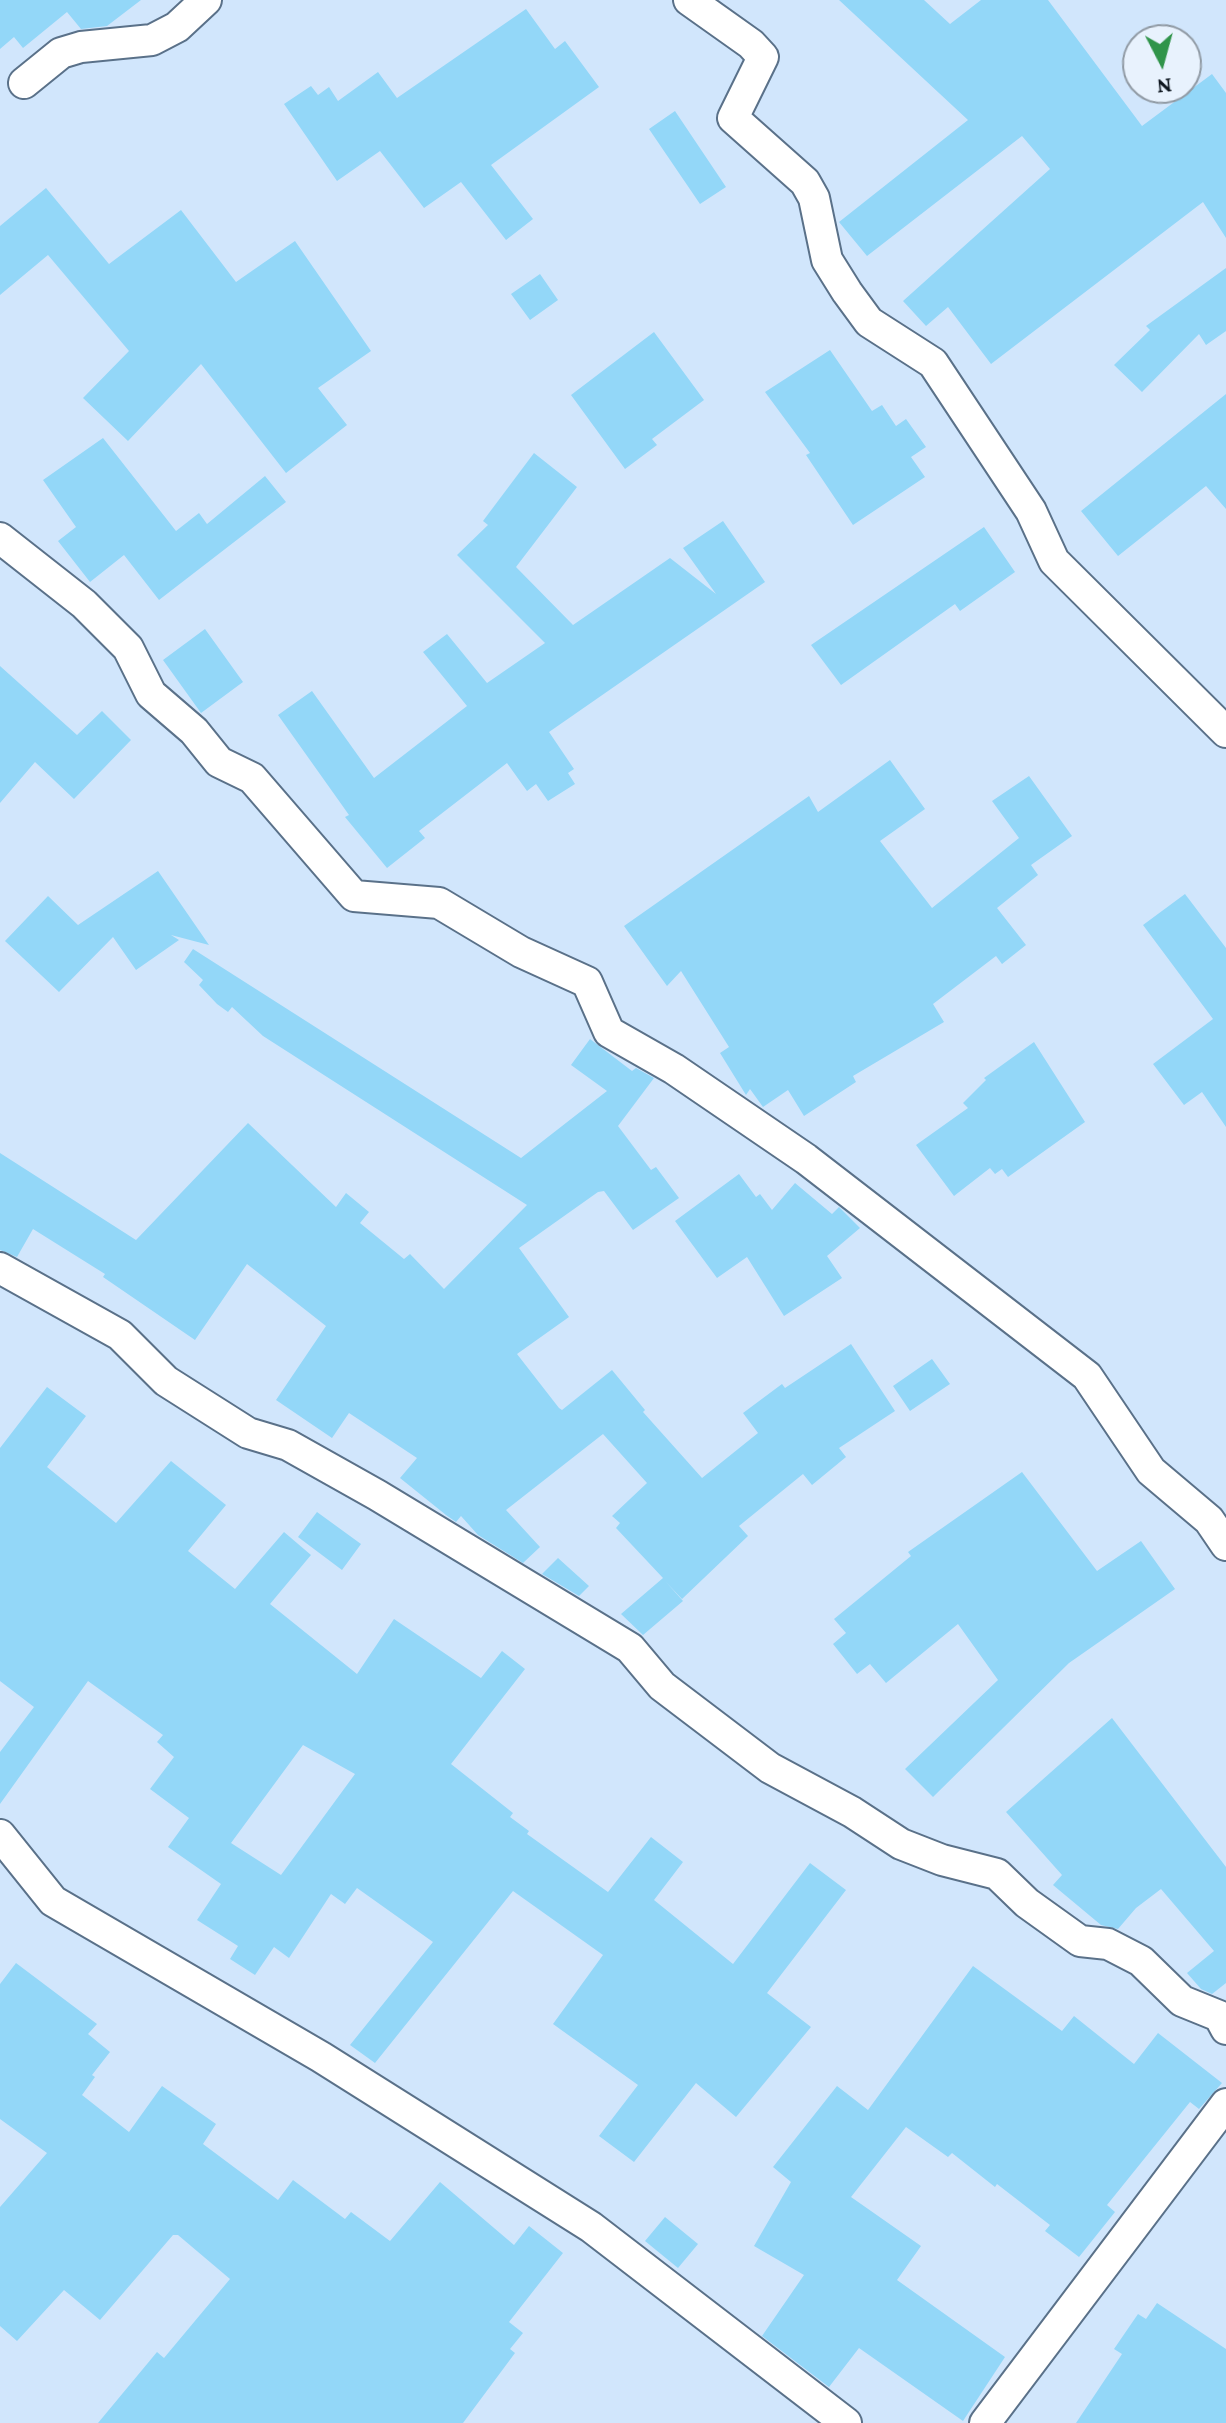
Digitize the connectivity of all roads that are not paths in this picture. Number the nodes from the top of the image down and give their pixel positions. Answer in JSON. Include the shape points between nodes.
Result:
{"nodes":[{"id":1,"x":206,"y":0,"type":"edge"},
{"id":2,"x":689,"y":0,"type":"edge"},
{"id":3,"x":24,"y":83,"type":"dead end"},
{"id":4,"x":0,"y":538,"type":"edge"},
{"id":5,"x":1226,"y":732,"type":"edge"},
{"id":6,"x":0,"y":1268,"type":"edge"},
{"id":7,"x":1226,"y":1545,"type":"edge"},
{"id":8,"x":0,"y":1835,"type":"edge"},
{"id":9,"x":1226,"y":2029,"type":"edge"},
{"id":10,"x":1226,"y":2104,"type":"edge"},
{"id":11,"x":846,"y":2423,"type":"edge"},
{"id":12,"x":985,"y":2423,"type":"edge"}],
"edges":[{"from":1,"to":3,"type":"street","via":[[177,27],[152,40],[61,53]]},
{"from":2,"to":5,"type":"street","via":[[763,57],[733,118],[805,182],[814,198],[827,260],[869,322],[933,363],[1024,499],[1054,561]]},
{"from":4,"to":7,"type":"street","via":[[84,604],[128,648],[151,694],[194,731],[219,762],[252,778],[354,896],[439,903],[521,952],[587,982],[609,1032],[674,1069],[806,1159],[1087,1376],[1151,1471],[1209,1520]]},
{"from":6,"to":9,"type":"street","via":[[120,1335],[166,1381],[248,1433],[288,1445],[377,1495],[630,1648],[662,1686],[770,1768],[901,1844],[997,1874],[1080,1941],[1108,1944],[1141,1961],[1182,2001],[1219,2016]]},
{"from":8,"to":11,"type":"street","via":[[53,1901],[308,2050],[591,2227]]},
{"from":10,"to":12,"type":"street"}]}
